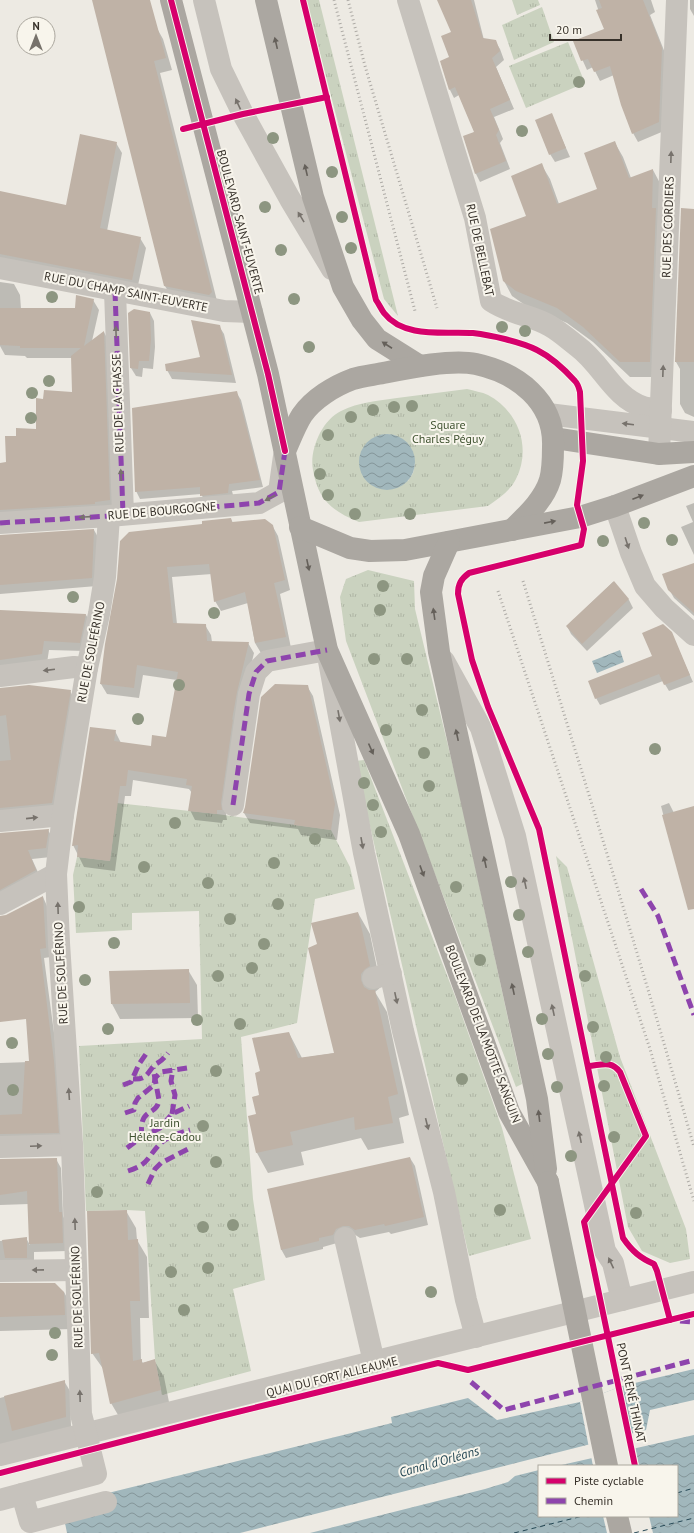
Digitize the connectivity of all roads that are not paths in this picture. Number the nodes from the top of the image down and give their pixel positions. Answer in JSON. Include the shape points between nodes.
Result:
{"nodes":[{"id":1,"x":171,"y":0,"type":"edge"},
{"id":2,"x":204,"y":0,"type":"edge"},
{"id":3,"x":266,"y":0,"type":"edge"},
{"id":4,"x":408,"y":0,"type":"edge"},
{"id":5,"x":677,"y":0,"type":"edge"},
{"id":6,"x":0,"y":268,"type":"edge"},
{"id":7,"x":343,"y":287,"type":"junction"},
{"id":8,"x":114,"y":291,"type":"junction"},
{"id":9,"x":252,"y":312,"type":"junction"},
{"id":10,"x":420,"y":366,"type":"junction"},
{"id":11,"x":548,"y":414,"type":"junction"},
{"id":12,"x":661,"y":419,"type":"junction"},
{"id":13,"x":694,"y":432,"type":"edge"},
{"id":14,"x":554,"y":438,"type":"junction"},
{"id":15,"x":285,"y":451,"type":"junction"},
{"id":16,"x":694,"y":452,"type":"edge"},
{"id":17,"x":659,"y":454,"type":"junction"},
{"id":18,"x":694,"y":476,"type":"edge"},
{"id":19,"x":615,"y":506,"type":"junction"},
{"id":20,"x":116,"y":515,"type":"junction"},
{"id":21,"x":0,"y":523,"type":"edge"},
{"id":22,"x":300,"y":527,"type":"junction"},
{"id":23,"x":512,"y":530,"type":"junction"},
{"id":24,"x":449,"y":542,"type":"junction"},
{"id":25,"x":694,"y":635,"type":"edge"},
{"id":26,"x":327,"y":650,"type":"junction"},
{"id":27,"x":439,"y":652,"type":"junction"},
{"id":28,"x":88,"y":668,"type":"junction"},
{"id":29,"x":0,"y":676,"type":"edge"},
{"id":30,"x":233,"y":805,"type":"dead end"},
{"id":31,"x":63,"y":815,"type":"junction"},
{"id":32,"x":0,"y":821,"type":"edge"},
{"id":33,"x":56,"y":874,"type":"junction"},
{"id":34,"x":0,"y":904,"type":"edge"},
{"id":35,"x":72,"y":1145,"type":"junction"},
{"id":36,"x":0,"y":1147,"type":"edge"},
{"id":37,"x":548,"y":1182,"type":"junction"},
{"id":38,"x":345,"y":1238,"type":"dead end"},
{"id":39,"x":76,"y":1270,"type":"junction"},
{"id":40,"x":0,"y":1271,"type":"edge"},
{"id":41,"x":694,"y":1282,"type":"edge"},
{"id":42,"x":622,"y":1300,"type":"junction"},
{"id":43,"x":476,"y":1337,"type":"junction"},
{"id":44,"x":374,"y":1362,"type":"junction"},
{"id":45,"x":86,"y":1434,"type":"junction"},
{"id":46,"x":0,"y":1455,"type":"edge"},
{"id":47,"x":607,"y":1465,"type":"edge"},
{"id":48,"x":22,"y":1494,"type":"junction"},
{"id":49,"x":0,"y":1500,"type":"edge"},
{"id":50,"x":106,"y":1502,"type":"dead end"},
{"id":51,"x":617,"y":1517,"type":"edge"},
{"id":52,"x":621,"y":1533,"type":"edge"}],
"edges":[{"from":1,"to":9,"type":"main road","name":"BOULEVARD SAINT-EUVERTE"},
{"from":7,"to":2,"type":"street","one_way":true,"via":[[290,199],[221,69]]},
{"from":7,"to":3,"type":"main road","one_way":true,"via":[[313,197]]},
{"from":4,"to":12,"type":"street","name":"RUE DE BELLEBAT","via":[[475,218],[491,301],[502,308],[549,326],[589,356],[619,393]]},
{"from":12,"to":5,"type":"street","name":"RUE DES CORDIERS","one_way":true},
{"from":6,"to":8,"type":"street","name":"RUE DU CHAMP SAINT-EUVERTE"},
{"from":10,"to":7,"type":"main road","one_way":true,"via":[[377,339],[362,320]]},
{"from":8,"to":9,"type":"street","name":"RUE DU CHAMP SAINT-EUVERTE","via":[[224,311]]},
{"from":20,"to":8,"type":"street","name":"RUE DE LA CHASSE","one_way":true},
{"from":9,"to":15,"type":"main road","name":"BOULEVARD SAINT-EUVERTE"},
{"from":10,"to":11,"type":"main road","via":[[475,364],[503,373],[532,392]]},
{"from":10,"to":15,"type":"main road","via":[[354,378],[331,389],[302,415]]},
{"from":12,"to":11,"type":"street","one_way":true},
{"from":11,"to":14,"type":"main road"},
{"from":12,"to":13,"type":"street"},
{"from":12,"to":17,"type":"street","name":"RUE DES CORDIERS"},
{"from":14,"to":17,"type":"main road"},
{"from":14,"to":23,"type":"main road","via":[[550,481],[531,510]]},
{"from":15,"to":20,"type":"street","name":"RUE DE BOURGOGNE","one_way":true,"via":[[280,492],[259,503]]},
{"from":15,"to":22,"type":"main road"},
{"from":16,"to":17,"type":"main road"},
{"from":19,"to":18,"type":"main road","one_way":true},
{"from":23,"to":19,"type":"main road","one_way":true,"via":[[580,517]]},
{"from":19,"to":25,"type":"street","one_way":true,"via":[[630,553],[645,586],[664,608]]},
{"from":20,"to":21,"type":"street","name":"RUE DE BOURGOGNE","one_way":true},
{"from":20,"to":28,"type":"street","name":"RUE DE SOLFÉRINO"},
{"from":22,"to":24,"type":"main road","via":[[350,548],[370,551],[405,550]]},
{"from":22,"to":26,"type":"main road","name":"BOULEVARD DE LA MOTTE SANGUIN","one_way":true},
{"from":23,"to":24,"type":"main road"},
{"from":27,"to":24,"type":"main road","name":"BOULEVARD DE LA MOTTE SANGUIN","one_way":true,"via":[[431,592],[434,576]]},
{"from":26,"to":30,"type":"street","via":[[267,662],[256,672],[249,694]]},
{"from":26,"to":37,"type":"main road","name":"BOULEVARD DE LA MOTTE SANGUIN","one_way":true,"via":[[409,834],[509,1112]]},
{"from":26,"to":43,"type":"street","name":"BOULEVARD DE LA MOTTE SANGUIN","one_way":true,"via":[[364,853],[382,976],[403,1031],[444,1192]]},
{"from":37,"to":27,"type":"main road","name":"BOULEVARD DE LA MOTTE SANGUIN","one_way":true,"via":[[537,1099]]},
{"from":42,"to":27,"type":"street","name":"BOULEVARD DE LA MOTTE SANGUIN","one_way":true,"via":[[612,1263],[605,1251],[515,836],[481,728]]},
{"from":28,"to":29,"type":"street","one_way":true,"via":[[74,667]]},
{"from":28,"to":31,"type":"street","name":"RUE DE SOLFÉRINO"},
{"from":32,"to":31,"type":"street","one_way":true},
{"from":31,"to":33,"type":"street","name":"RUE DE SOLFÉRINO"},
{"from":33,"to":34,"type":"street"},
{"from":35,"to":33,"type":"street","name":"RUE DE SOLFÉRINO","one_way":true},
{"from":36,"to":35,"type":"street","one_way":true},
{"from":39,"to":35,"type":"street","name":"RUE DE SOLFÉRINO","one_way":true},
{"from":37,"to":47,"type":"main road","bridge":true},
{"from":38,"to":44,"type":"street"},
{"from":39,"to":40,"type":"street","one_way":true},
{"from":45,"to":39,"type":"street","name":"RUE DE SOLFÉRINO","one_way":true,"via":[[81,1414]]},
{"from":41,"to":42,"type":"street","name":"QUAI DU FORT ALLEAUME"},
{"from":42,"to":43,"type":"street","name":"QUAI DU FORT ALLEAUME"},
{"from":43,"to":44,"type":"street","name":"QUAI DU FORT ALLEAUME"},
{"from":44,"to":45,"type":"street","name":"QUAI DU FORT ALLEAUME"},
{"from":45,"to":46,"type":"street","name":"QUAI DU FORT ALLEAUME"},
{"from":45,"to":48,"type":"street","name":"RUE DE SOLFÉRINO","via":[[96,1474]]},
{"from":48,"to":49,"type":"street"},
{"from":48,"to":50,"type":"street","via":[[30,1522]]},
{"from":51,"to":52,"type":"main road"}]}
